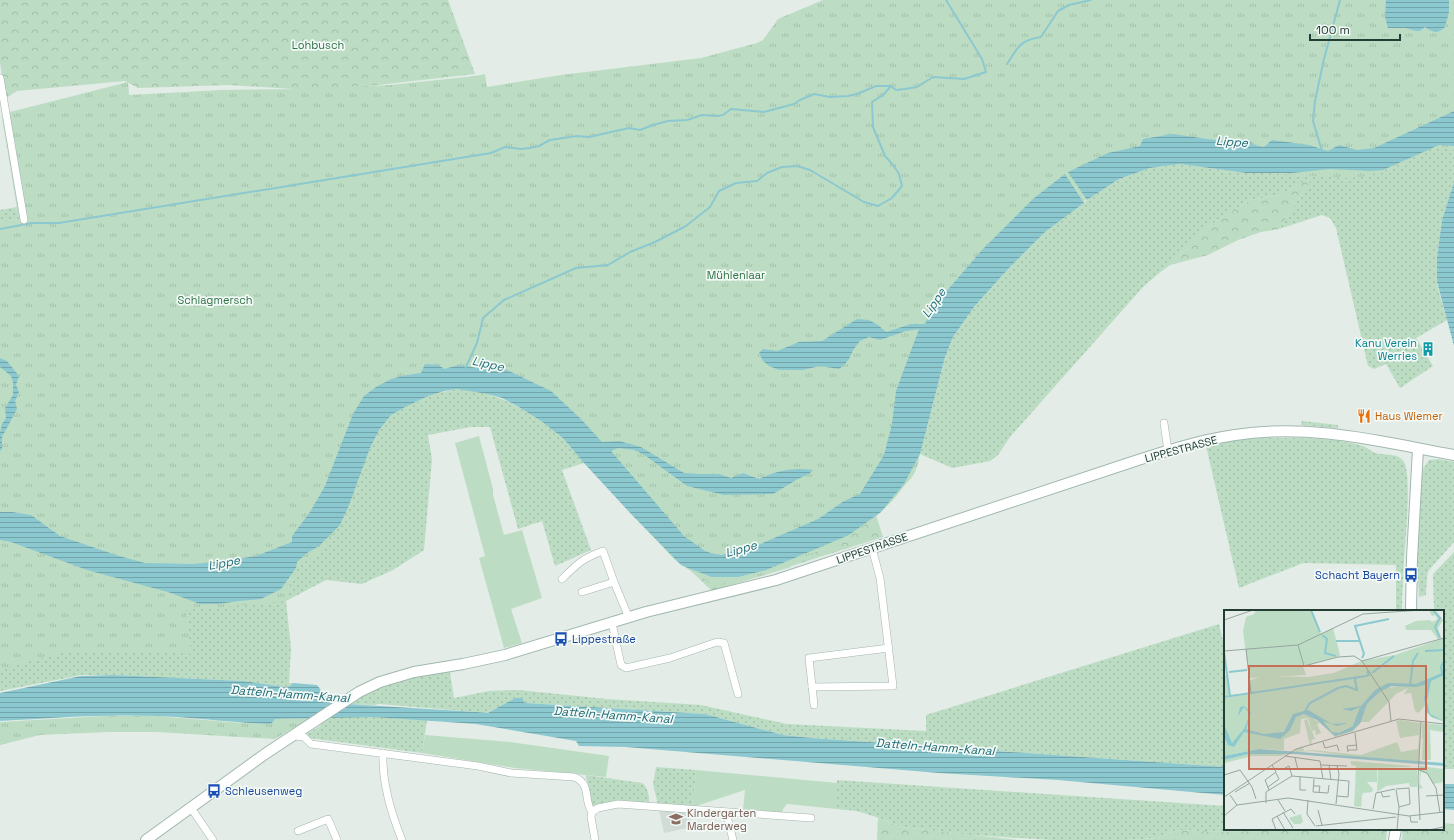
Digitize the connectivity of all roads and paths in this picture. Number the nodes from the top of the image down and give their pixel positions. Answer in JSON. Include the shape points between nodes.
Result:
{"nodes":[{"id":1,"x":0,"y":78,"type":"edge"},
{"id":2,"x":24,"y":220,"type":"dead end"},
{"id":3,"x":1164,"y":423,"type":"dead end"},
{"id":4,"x":1418,"y":449,"type":"junction"},
{"id":5,"x":1168,"y":451,"type":"junction"},
{"id":6,"x":1454,"y":455,"type":"edge"},
{"id":7,"x":872,"y":548,"type":"junction"},
{"id":8,"x":562,"y":579,"type":"dead end"},
{"id":9,"x":614,"y":582,"type":"junction"},
{"id":10,"x":582,"y":592,"type":"dead end"},
{"id":11,"x":1410,"y":610,"type":"edge"},
{"id":12,"x":629,"y":618,"type":"junction"},
{"id":13,"x":612,"y":623,"type":"junction"},
{"id":14,"x":889,"y":648,"type":"junction"},
{"id":15,"x":812,"y":687,"type":"junction"},
{"id":16,"x":738,"y":694,"type":"dead end"},
{"id":17,"x":814,"y":705,"type":"dead end"},
{"id":18,"x":295,"y":736,"type":"junction"},
{"id":19,"x":383,"y":753,"type":"junction"},
{"id":20,"x":191,"y":808,"type":"junction"},
{"id":21,"x":592,"y":812,"type":"junction"},
{"id":22,"x":726,"y":812,"type":"junction"},
{"id":23,"x":811,"y":818,"type":"dead end"},
{"id":24,"x":1396,"y":830,"type":"edge"},
{"id":25,"x":298,"y":831,"type":"dead end"},
{"id":26,"x":146,"y":840,"type":"edge"},
{"id":27,"x":213,"y":840,"type":"edge"},
{"id":28,"x":337,"y":840,"type":"edge"},
{"id":29,"x":402,"y":840,"type":"edge"},
{"id":30,"x":595,"y":840,"type":"edge"},
{"id":31,"x":733,"y":840,"type":"edge"},
{"id":32,"x":1394,"y":840,"type":"edge"}],
"edges":[{"from":1,"to":2,"type":"street"},
{"from":3,"to":5,"type":"street"},
{"from":4,"to":5,"type":"main road","name":"LIPPESTRASSE","via":[[1353,436],[1279,431],[1234,435]]},
{"from":4,"to":6,"type":"main road","name":"LIPPESTRASSE"},
{"from":4,"to":11,"type":"main road"},
{"from":5,"to":7,"type":"main road","name":"LIPPESTRASSE"},
{"from":7,"to":12,"type":"main road","name":"LIPPESTRASSE","via":[[768,582]]},
{"from":7,"to":14,"type":"street","via":[[880,578]]},
{"from":8,"to":9,"type":"street","via":[[579,562],[603,551]]},
{"from":9,"to":10,"type":"street"},
{"from":9,"to":12,"type":"street"},
{"from":12,"to":13,"type":"main road","name":"LIPPESTRASSE"},
{"from":13,"to":16,"type":"street","via":[[621,665],[626,668],[670,658],[717,642],[724,643]]},
{"from":13,"to":18,"type":"main road","name":"LIPPESTRASSE","via":[[505,655],[414,672],[371,686]]},
{"from":14,"to":15,"type":"street","via":[[809,658]]},
{"from":14,"to":15,"type":"street","via":[[894,686]]},
{"from":15,"to":17,"type":"street"},
{"from":18,"to":19,"type":"street","via":[[304,738],[311,744]]},
{"from":18,"to":20,"type":"main road","name":"LIPPESTRASSE","via":[[265,754]]},
{"from":19,"to":21,"type":"street","via":[[511,773],[574,777],[585,784]]},
{"from":19,"to":29,"type":"street","via":[[383,770],[389,802]]},
{"from":20,"to":26,"type":"main road","name":"LIPPESTRASSE"},
{"from":20,"to":27,"type":"street"},
{"from":21,"to":22,"type":"street","via":[[598,808],[618,804]]},
{"from":21,"to":30,"type":"street"},
{"from":22,"to":23,"type":"street"},
{"from":22,"to":31,"type":"street"},
{"from":24,"to":32,"type":"main road"},
{"from":25,"to":28,"type":"street","via":[[328,819]]}]}
